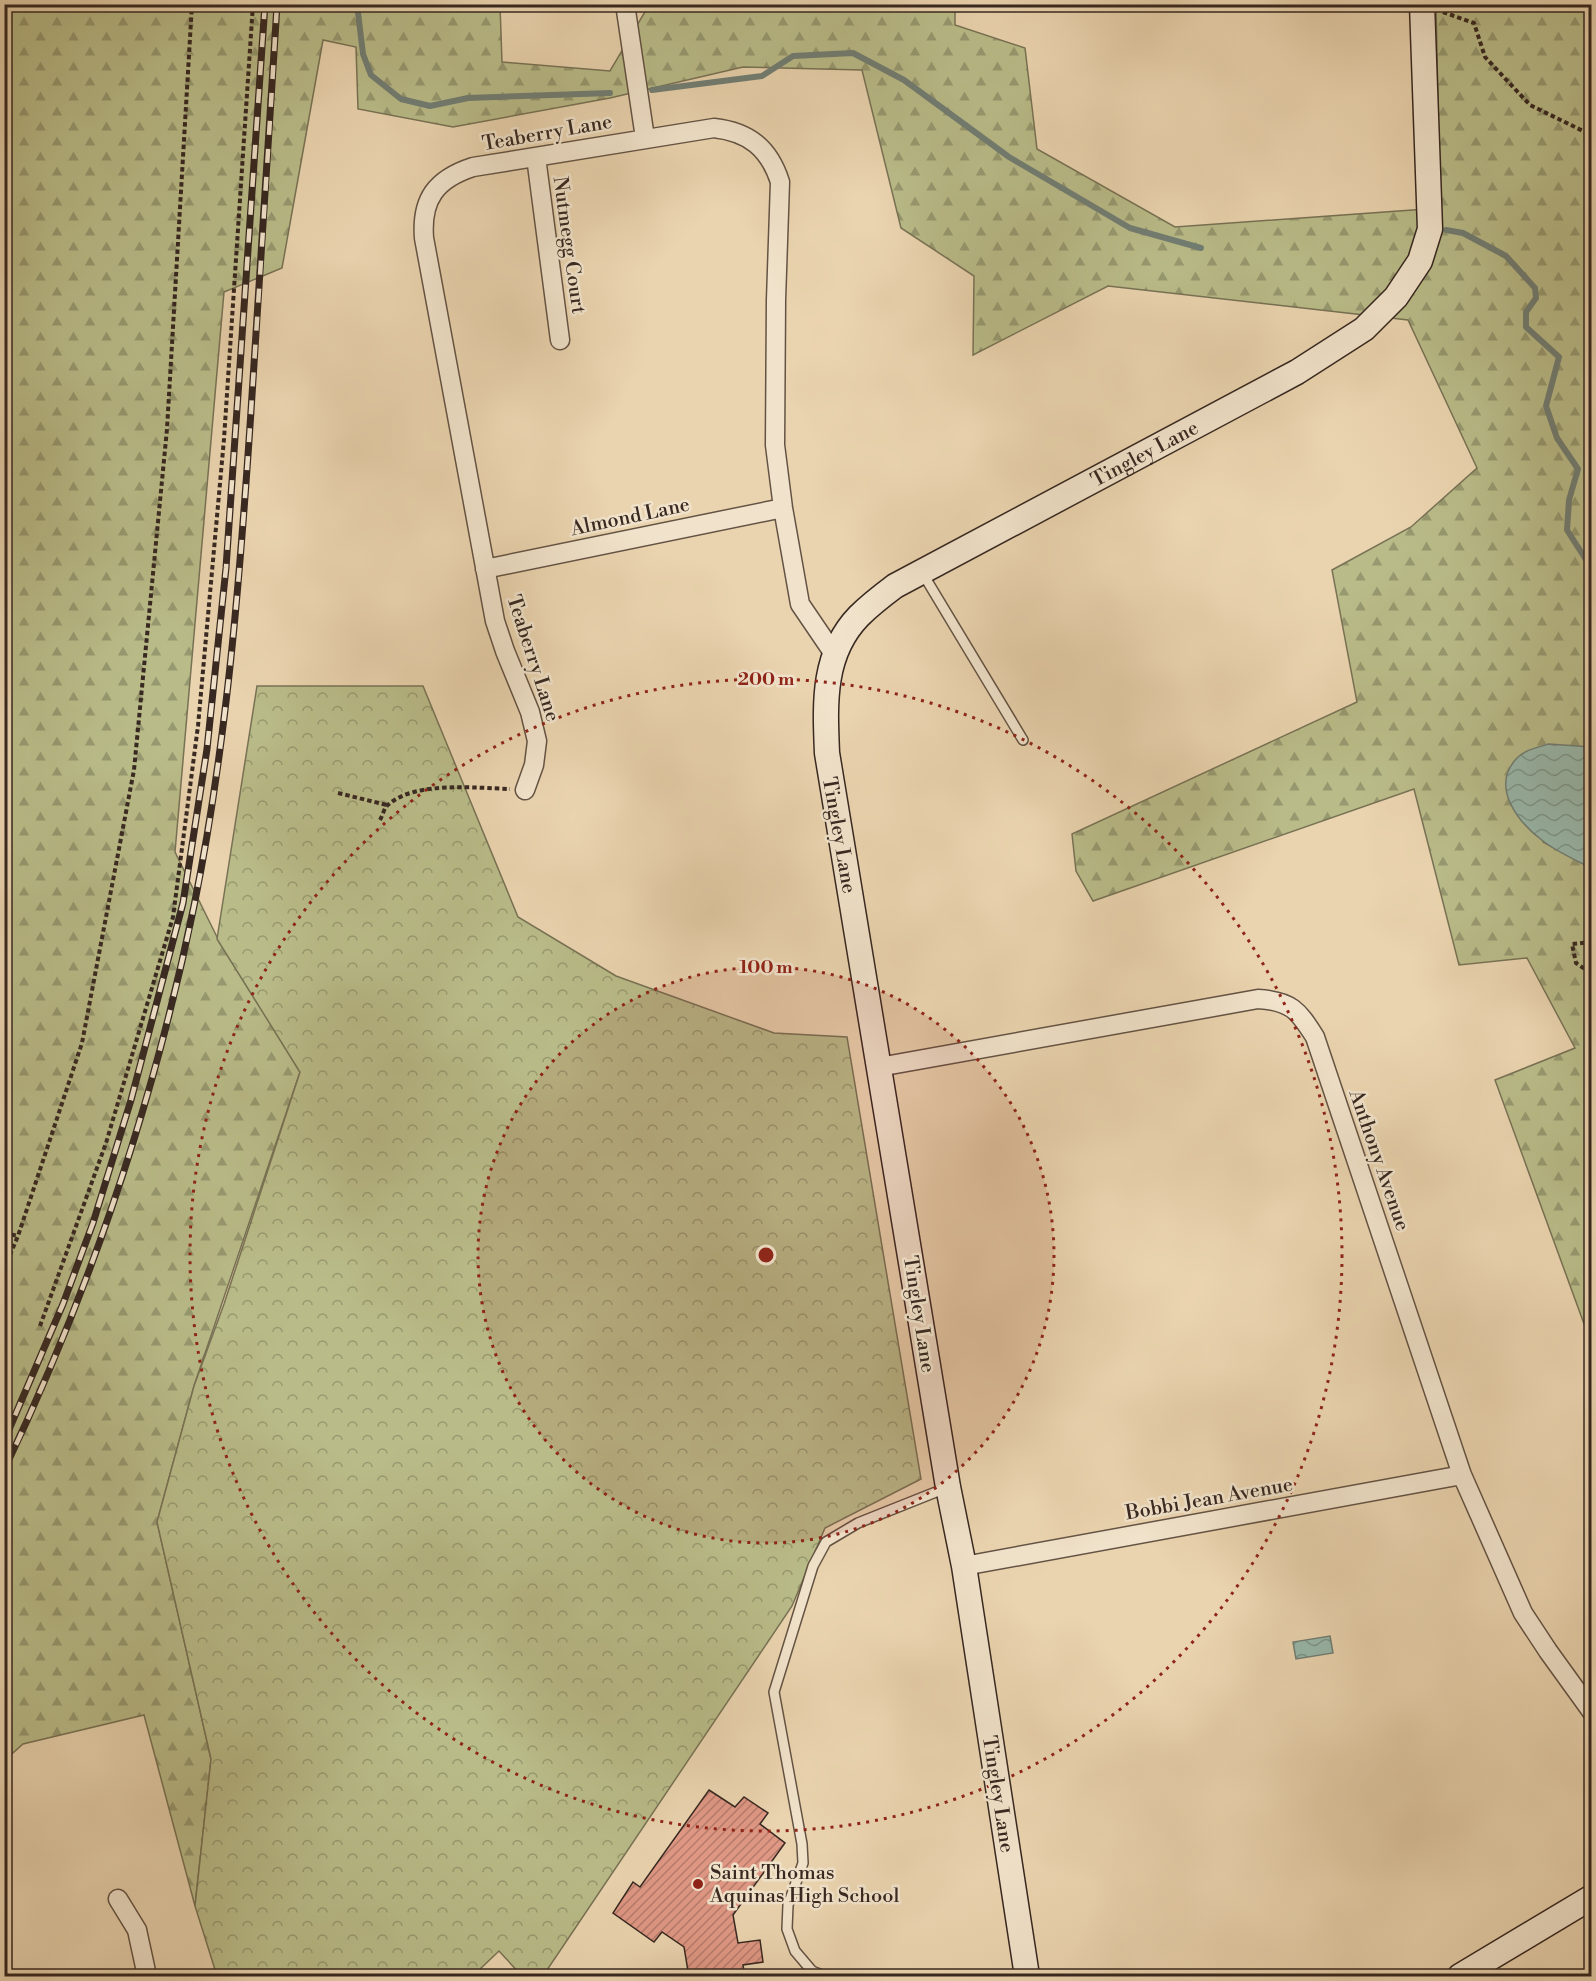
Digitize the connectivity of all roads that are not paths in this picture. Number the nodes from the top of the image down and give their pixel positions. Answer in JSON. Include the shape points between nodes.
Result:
{"nodes":[{"id":1,"x":625,"y":4,"type":"edge"},
{"id":2,"x":1422,"y":5,"type":"edge"},
{"id":3,"x":645,"y":138,"type":"junction"},
{"id":4,"x":536,"y":157,"type":"junction"},
{"id":5,"x":560,"y":340,"type":"dead end"},
{"id":6,"x":783,"y":508,"type":"junction"},
{"id":7,"x":485,"y":569,"type":"junction"},
{"id":8,"x":921,"y":572,"type":"junction"},
{"id":9,"x":834,"y":654,"type":"junction"},
{"id":10,"x":1023,"y":741,"type":"dead end"},
{"id":11,"x":525,"y":790,"type":"road end"},
{"id":12,"x":879,"y":1067,"type":"junction"},
{"id":13,"x":1462,"y":1475,"type":"junction"},
{"id":14,"x":948,"y":1487,"type":"junction"},
{"id":15,"x":964,"y":1566,"type":"junction"},
{"id":16,"x":1592,"y":1712,"type":"edge"},
{"id":17,"x":1592,"y":1897,"type":"edge"},
{"id":18,"x":118,"y":1899,"type":"dead end"},
{"id":19,"x":147,"y":1977,"type":"edge"},
{"id":20,"x":825,"y":1977,"type":"edge"},
{"id":21,"x":1027,"y":1977,"type":"edge"},
{"id":22,"x":1460,"y":1977,"type":"edge"}],
"edges":[{"from":1,"to":3,"type":"street"},
{"from":2,"to":8,"type":"street","name":"Tingley Lane","via":[[1430,229],[1420,261],[1396,297],[1364,329],[1297,372]]},
{"from":3,"to":4,"type":"street","name":"Teaberry Lane"},
{"from":3,"to":6,"type":"street","name":"Teaberry Lane","via":[[728,129],[759,145],[776,168],[780,182],[775,445]]},
{"from":4,"to":5,"type":"street","name":"Nutmegg Court"},
{"from":4,"to":7,"type":"street","name":"Teaberry Lane","via":[[455,173],[432,192],[423,221]]},
{"from":6,"to":7,"type":"street","name":"Almond Lane"},
{"from":6,"to":9,"type":"street","name":"Teaberry Lane","via":[[800,604]]},
{"from":7,"to":11,"type":"street","name":"Teaberry Lane","via":[[495,621],[537,741]]},
{"from":8,"to":9,"type":"street","name":"Tingley Lane","via":[[895,586],[858,617]]},
{"from":8,"to":10,"type":"lane"},
{"from":9,"to":12,"type":"street","name":"Tingley Lane","via":[[825,708],[826,753]]},
{"from":12,"to":13,"type":"street","name":"Anthony Avenue","via":[[1258,999],[1276,1000],[1293,1008],[1315,1037]]},
{"from":12,"to":14,"type":"street","name":"Tingley Lane"},
{"from":13,"to":15,"type":"street","name":"Bobbi Jean Avenue"},
{"from":13,"to":16,"type":"street","name":"Anthony Avenue","via":[[1523,1613]]},
{"from":14,"to":15,"type":"street","name":"Tingley Lane"},
{"from":14,"to":20,"type":"lane","via":[[858,1523],[826,1542],[813,1566],[774,1692],[803,1863],[788,1905],[787,1929],[795,1951],[812,1971]]},
{"from":15,"to":21,"type":"street","name":"Tingley Lane"},
{"from":17,"to":22,"type":"street"},
{"from":18,"to":19,"type":"street","via":[[137,1930]]}]}
